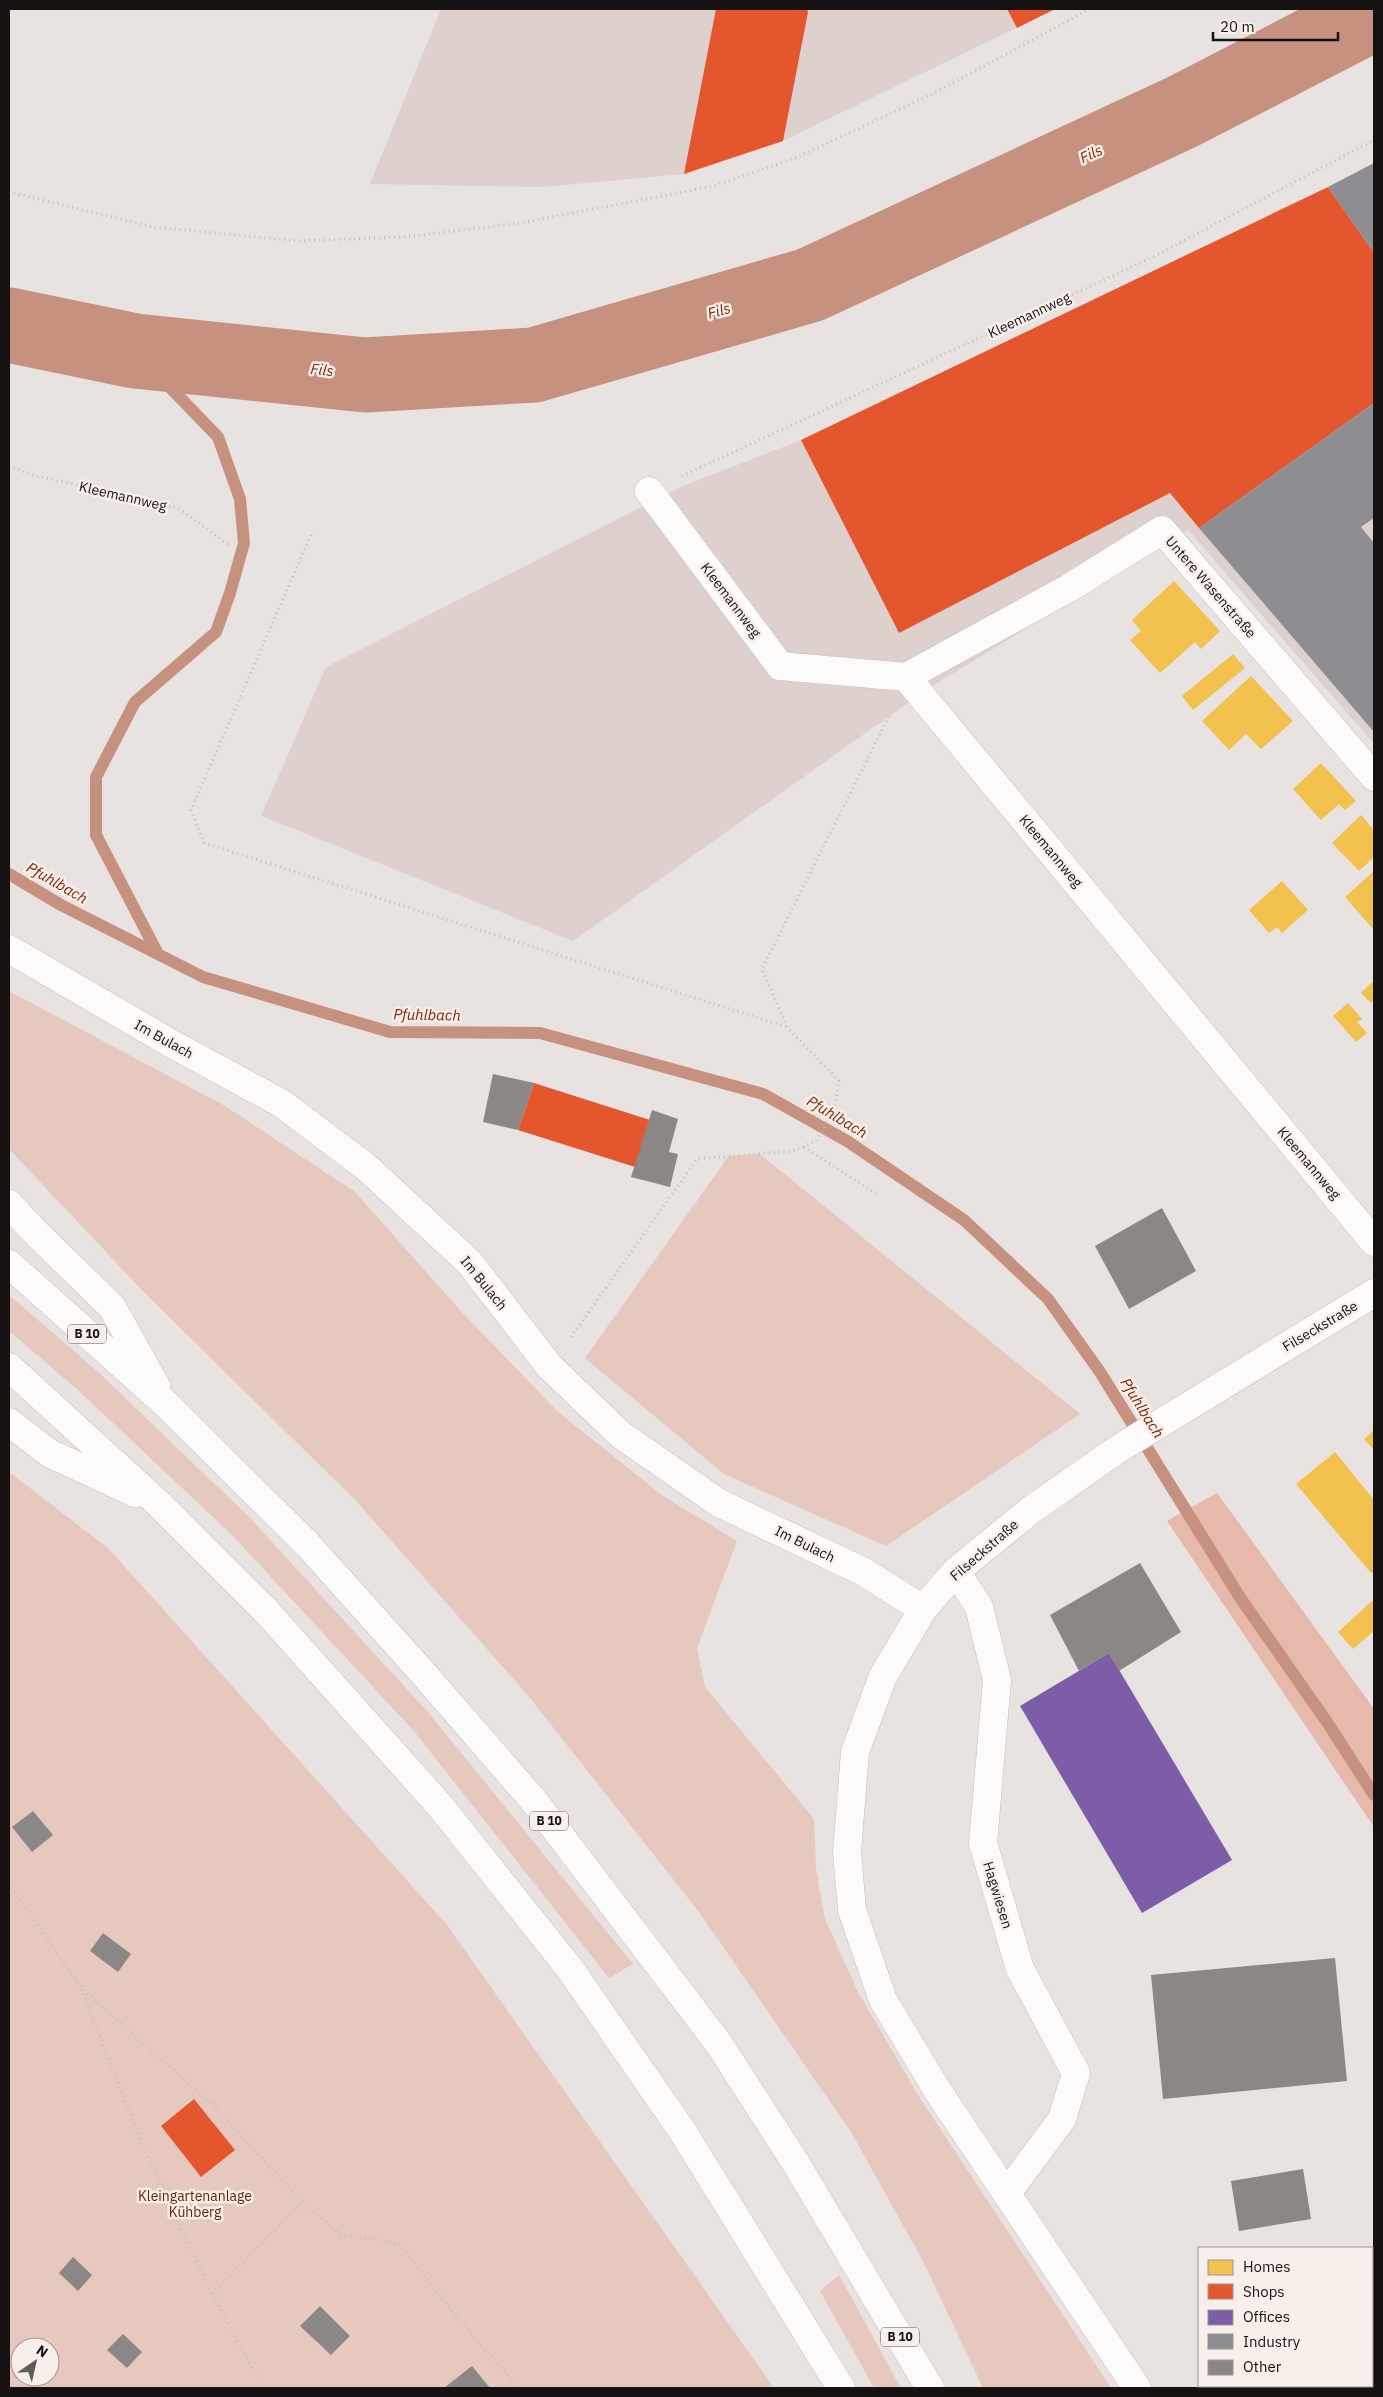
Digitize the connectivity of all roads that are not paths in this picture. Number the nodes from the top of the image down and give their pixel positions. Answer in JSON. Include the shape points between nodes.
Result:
{"nodes":[{"id":1,"x":649,"y":491,"type":"road end"},
{"id":2,"x":906,"y":677,"type":"junction"},
{"id":3,"x":1374,"y":777,"type":"edge"},
{"id":4,"x":9,"y":949,"type":"edge"},
{"id":5,"x":9,"y":1204,"type":"edge"},
{"id":6,"x":1374,"y":1242,"type":"edge"},
{"id":7,"x":9,"y":1264,"type":"edge"},
{"id":8,"x":1374,"y":1293,"type":"edge"},
{"id":9,"x":9,"y":1367,"type":"edge"},
{"id":10,"x":166,"y":1404,"type":"junction"},
{"id":11,"x":9,"y":1422,"type":"edge"},
{"id":12,"x":159,"y":1504,"type":"junction"},
{"id":13,"x":956,"y":1571,"type":"junction"},
{"id":14,"x":923,"y":1609,"type":"junction"},
{"id":15,"x":1007,"y":2193,"type":"junction"},
{"id":16,"x":841,"y":2388,"type":"edge"},
{"id":17,"x":930,"y":2388,"type":"edge"},
{"id":18,"x":1138,"y":2388,"type":"edge"}],
"edges":[{"from":1,"to":2,"type":"main road","name":"Kleemannweg","via":[[780,666]]},
{"from":2,"to":3,"type":"main road","name":"Untere Wasenstraße","via":[[1068,588],[1162,530]]},
{"from":2,"to":6,"type":"main road","name":"Kleemannweg"},
{"from":4,"to":14,"type":"main road","name":"Im Bulach","via":[[281,1103],[366,1167],[469,1262],[550,1367],[621,1435],[720,1503],[862,1571]]},
{"from":5,"to":10,"type":"main road","via":[[112,1307]]},
{"from":7,"to":10,"type":"main road","number":"B 10"},
{"from":8,"to":13,"type":"main road","name":"Filseckstraße","via":[[1115,1452],[1030,1510]]},
{"from":9,"to":12,"type":"main road"},
{"from":10,"to":17,"type":"main road","number":"B 10","via":[[308,1545],[534,1801],[719,2044],[796,2162]]},
{"from":11,"to":12,"type":"main road","via":[[49,1453]]},
{"from":12,"to":16,"type":"main road","via":[[267,1612],[441,1807],[570,1969],[682,2132]]},
{"from":13,"to":14,"type":"main road","name":"Filseckstraße"},
{"from":13,"to":15,"type":"main road","name":"Hagwiesen","via":[[979,1607],[997,1680],[983,1843],[1020,1969],[1076,2072],[1062,2119]]},
{"from":14,"to":15,"type":"main road","name":"Filseckstraße","via":[[882,1676],[855,1752],[847,1852],[852,1910],[883,2000],[939,2093]]},
{"from":15,"to":18,"type":"main road","name":"Filseckstraße"}]}
